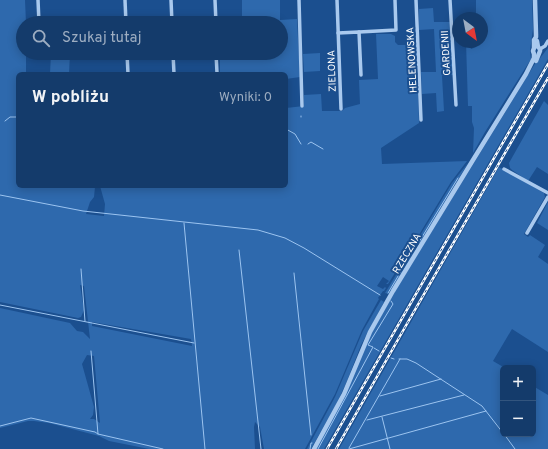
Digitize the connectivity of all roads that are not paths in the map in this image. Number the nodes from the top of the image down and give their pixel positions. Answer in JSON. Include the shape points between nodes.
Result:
{"nodes":[{"id":1,"x":38,"y":0,"type":"edge"},
{"id":2,"x":125,"y":0,"type":"edge"},
{"id":3,"x":171,"y":0,"type":"edge"},
{"id":4,"x":215,"y":0,"type":"edge"},
{"id":5,"x":299,"y":0,"type":"edge"},
{"id":6,"x":337,"y":0,"type":"edge"},
{"id":7,"x":395,"y":0,"type":"edge"},
{"id":8,"x":416,"y":0,"type":"edge"},
{"id":9,"x":450,"y":0,"type":"edge"},
{"id":10,"x":535,"y":0,"type":"edge"},
{"id":11,"x":39,"y":16,"type":"edge"},
{"id":12,"x":126,"y":16,"type":"edge"},
{"id":13,"x":172,"y":16,"type":"edge"},
{"id":14,"x":216,"y":16,"type":"edge"},
{"id":15,"x":359,"y":32,"type":"junction"},
{"id":16,"x":338,"y":33,"type":"junction"},
{"id":17,"x":548,"y":41,"type":"edge"},
{"id":18,"x":537,"y":50,"type":"junction"},
{"id":19,"x":127,"y":60,"type":"edge"},
{"id":20,"x":173,"y":60,"type":"edge"},
{"id":21,"x":216,"y":60,"type":"edge"},
{"id":22,"x":128,"y":72,"type":"edge"},
{"id":23,"x":174,"y":72,"type":"edge"},
{"id":24,"x":217,"y":72,"type":"edge"},
{"id":25,"x":361,"y":75,"type":"dead end"},
{"id":26,"x":456,"y":105,"type":"dead end"},
{"id":27,"x":302,"y":106,"type":"dead end"},
{"id":28,"x":341,"y":109,"type":"dead end"},
{"id":29,"x":421,"y":120,"type":"dead end"},
{"id":30,"x":504,"y":169,"type":"dead end"},
{"id":31,"x":548,"y":193,"type":"edge"},
{"id":32,"x":548,"y":197,"type":"edge"},
{"id":33,"x":527,"y":233,"type":"dead end"},
{"id":34,"x":314,"y":449,"type":"edge"}],
"edges":[{"from":1,"to":11,"type":"street"},
{"from":2,"to":12,"type":"street"},
{"from":3,"to":13,"type":"street"},
{"from":4,"to":14,"type":"street"},
{"from":5,"to":27,"type":"street"},
{"from":6,"to":16,"type":"street","name":"ZIELONA"},
{"from":7,"to":15,"type":"street","via":[[396,30]]},
{"from":8,"to":29,"type":"street","name":"HELENOWSKA"},
{"from":9,"to":26,"type":"street","name":"GARDENII"},
{"from":10,"to":18,"type":"street"},
{"from":15,"to":16,"type":"street"},
{"from":15,"to":25,"type":"street"},
{"from":16,"to":28,"type":"street","name":"ZIELONA"},
{"from":17,"to":18,"type":"street"},
{"from":18,"to":34,"type":"street","name":"RZECZNA","via":[[532,68],[370,332],[344,394]]},
{"from":19,"to":22,"type":"street"},
{"from":20,"to":23,"type":"street"},
{"from":21,"to":24,"type":"street"},
{"from":30,"to":31,"type":"street"},
{"from":32,"to":33,"type":"street"}]}
